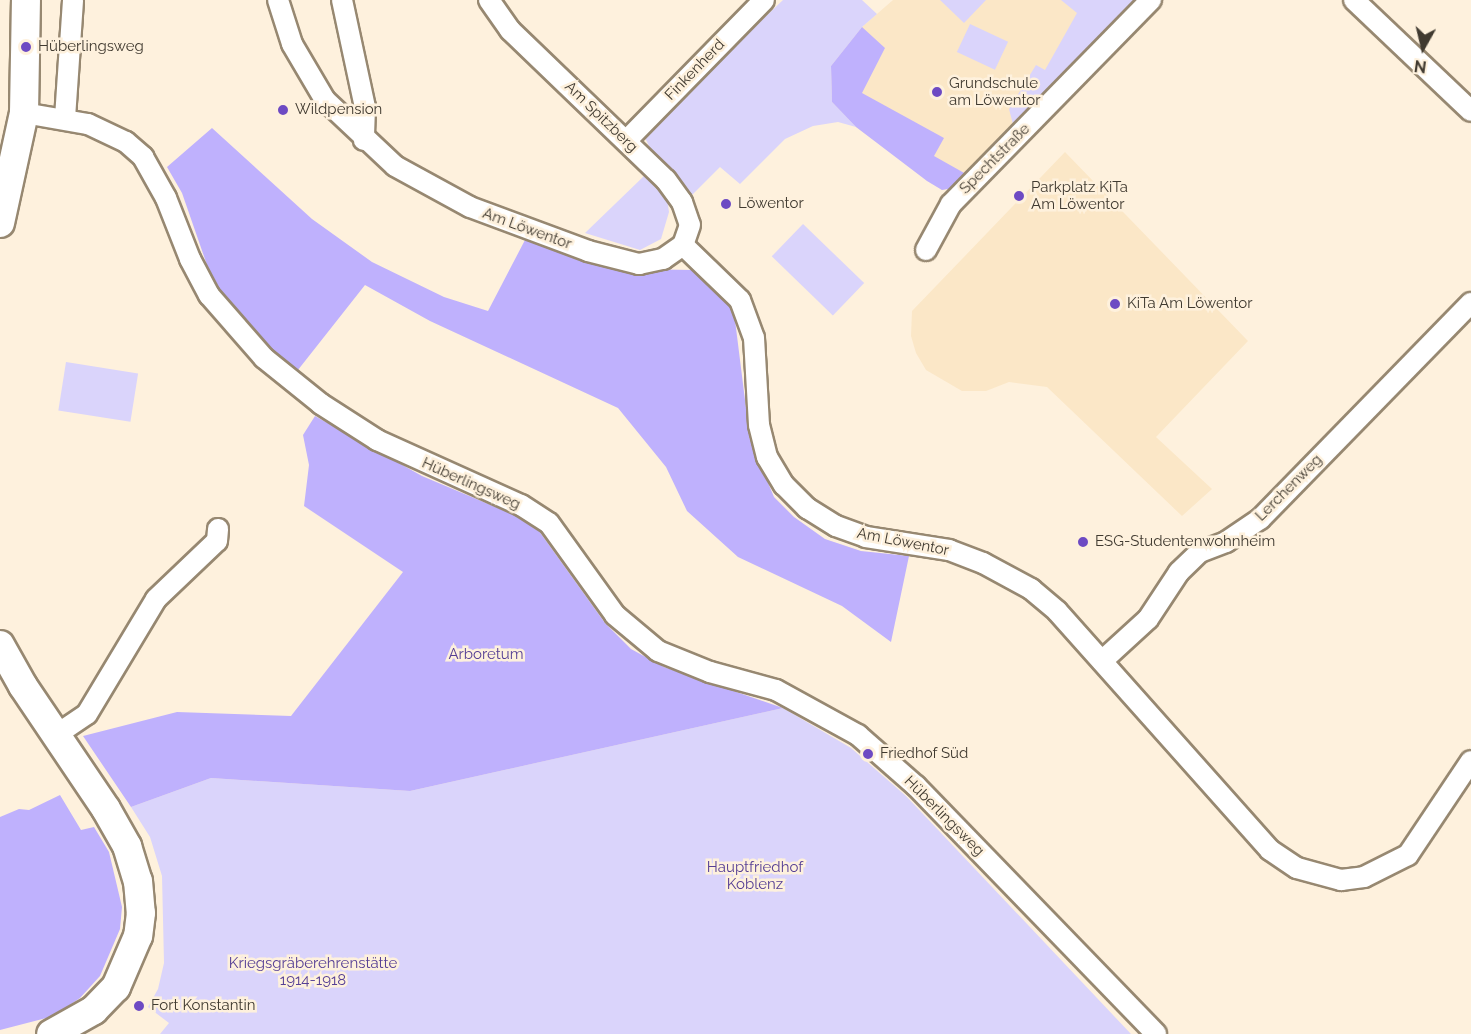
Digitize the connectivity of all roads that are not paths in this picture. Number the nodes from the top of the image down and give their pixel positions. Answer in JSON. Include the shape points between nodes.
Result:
{"nodes":[{"id":1,"x":26,"y":0,"type":"edge"},
{"id":2,"x":73,"y":0,"type":"edge"},
{"id":3,"x":278,"y":0,"type":"edge"},
{"id":4,"x":342,"y":0,"type":"edge"},
{"id":5,"x":489,"y":0,"type":"edge"},
{"id":6,"x":764,"y":0,"type":"edge"},
{"id":7,"x":1151,"y":0,"type":"edge"},
{"id":8,"x":1354,"y":0,"type":"edge"},
{"id":9,"x":1471,"y":111,"type":"edge"},
{"id":10,"x":24,"y":113,"type":"junction"},
{"id":11,"x":65,"y":118,"type":"junction"},
{"id":12,"x":364,"y":140,"type":"junction"},
{"id":13,"x":626,"y":141,"type":"junction"},
{"id":14,"x":0,"y":223,"type":"edge"},
{"id":15,"x":684,"y":245,"type":"junction"},
{"id":16,"x":926,"y":250,"type":"dead end"},
{"id":17,"x":1471,"y":303,"type":"edge"},
{"id":18,"x":218,"y":529,"type":"dead end"},
{"id":19,"x":0,"y":645,"type":"edge"},
{"id":20,"x":1102,"y":661,"type":"junction"},
{"id":21,"x":56,"y":735,"type":"junction"},
{"id":22,"x":1471,"y":760,"type":"edge"},
{"id":23,"x":51,"y":1034,"type":"edge"},
{"id":24,"x":1156,"y":1034,"type":"edge"}],
"edges":[{"from":1,"to":10,"type":"street"},
{"from":2,"to":11,"type":"street"},
{"from":3,"to":12,"type":"street","name":"Am Löwentor","via":[[292,44],[325,100]]},
{"from":4,"to":12,"type":"street","via":[[365,107]]},
{"from":5,"to":13,"type":"street","name":"Am Spitzberg","via":[[510,30]]},
{"from":6,"to":13,"type":"street","name":"Finkenherd"},
{"from":7,"to":16,"type":"street","name":"Spechtstraße","via":[[951,204]]},
{"from":8,"to":9,"type":"street"},
{"from":10,"to":11,"type":"street","name":"Hüberlingsweg"},
{"from":10,"to":14,"type":"street"},
{"from":11,"to":24,"type":"street","name":"Hüberlingsweg","via":[[117,137],[143,157],[166,198],[209,295],[264,358],[321,404],[376,440],[521,505],[549,523],[615,615],[658,651],[710,672],[776,690],[858,735],[923,793]]},
{"from":12,"to":15,"type":"street","name":"Am Löwentor","via":[[395,166],[470,207],[588,251],[639,264],[663,259]]},
{"from":13,"to":15,"type":"street","name":"Am Spitzberg","via":[[682,202],[690,225]]},
{"from":15,"to":20,"type":"street","name":"Am Löwentor","via":[[740,300],[754,338],[761,436],[767,458],[791,493],[836,526],[866,537],[949,550],[983,563],[1031,589]]},
{"from":17,"to":20,"type":"street","name":"Lerchenweg","via":[[1260,519],[1226,542],[1200,552],[1179,572],[1148,619]]},
{"from":18,"to":21,"type":"street","via":[[217,542],[156,599],[87,714]]},
{"from":19,"to":21,"type":"street"},
{"from":20,"to":22,"type":"street","name":"Am Löwentor","via":[[1270,850],[1297,868],[1341,880],[1364,877],[1408,855]]},
{"from":21,"to":23,"type":"street","via":[[127,846],[138,881],[141,913],[131,960],[116,987],[94,1010]]}]}
